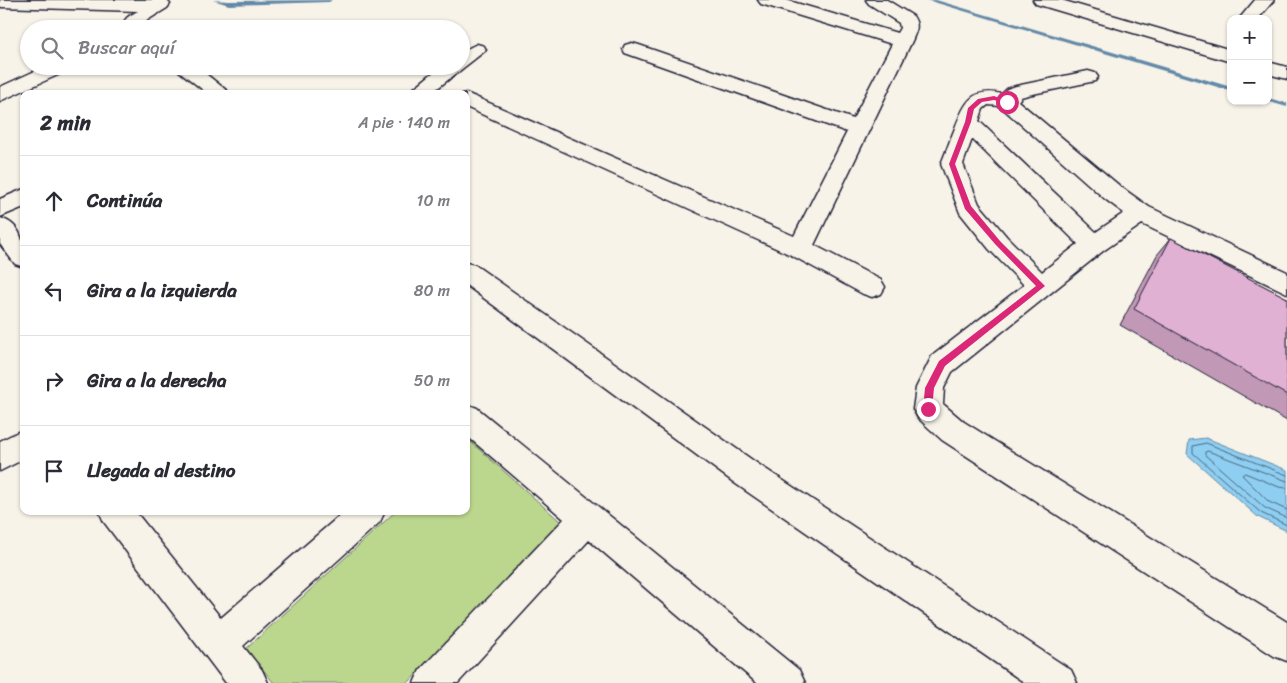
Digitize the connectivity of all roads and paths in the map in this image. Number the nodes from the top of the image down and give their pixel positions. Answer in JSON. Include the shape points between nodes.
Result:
{"nodes":[{"id":1,"x":766,"y":0,"type":"edge"},
{"id":2,"x":875,"y":0,"type":"edge"},
{"id":3,"x":1042,"y":0,"type":"edge"},
{"id":4,"x":1082,"y":0,"type":"edge"},
{"id":5,"x":1265,"y":0,"type":"edge"},
{"id":6,"x":0,"y":2,"type":"edge"},
{"id":7,"x":163,"y":3,"type":"edge"},
{"id":8,"x":1252,"y":15,"type":"edge"},
{"id":9,"x":0,"y":16,"type":"edge"},
{"id":10,"x":118,"y":20,"type":"edge"},
{"id":11,"x":139,"y":20,"type":"edge"},
{"id":12,"x":904,"y":41,"type":"junction"},
{"id":13,"x":1227,"y":44,"type":"edge"},
{"id":14,"x":1227,"y":44,"type":"edge"},
{"id":15,"x":632,"y":49,"type":"dead end"},
{"id":16,"x":477,"y":50,"type":"dead end"},
{"id":17,"x":470,"y":55,"type":"edge"},
{"id":18,"x":1272,"y":55,"type":"edge"},
{"id":19,"x":1287,"y":60,"type":"edge"},
{"id":20,"x":1272,"y":69,"type":"edge"},
{"id":21,"x":1287,"y":73,"type":"edge"},
{"id":22,"x":43,"y":75,"type":"edge"},
{"id":23,"x":195,"y":75,"type":"edge"},
{"id":24,"x":442,"y":75,"type":"edge"},
{"id":25,"x":1088,"y":77,"type":"dead end"},
{"id":26,"x":424,"y":88,"type":"edge"},
{"id":27,"x":216,"y":90,"type":"edge"},
{"id":28,"x":0,"y":95,"type":"edge"},
{"id":29,"x":470,"y":101,"type":"edge"},
{"id":30,"x":1007,"y":102,"type":"junction"},
{"id":31,"x":968,"y":122,"type":"junction"},
{"id":32,"x":860,"y":128,"type":"junction"},
{"id":33,"x":20,"y":199,"type":"edge"},
{"id":34,"x":0,"y":209,"type":"edge"},
{"id":35,"x":1141,"y":213,"type":"junction"},
{"id":36,"x":0,"y":226,"type":"edge"},
{"id":37,"x":1094,"y":245,"type":"junction"},
{"id":38,"x":800,"y":249,"type":"junction"},
{"id":39,"x":20,"y":253,"type":"edge"},
{"id":40,"x":470,"y":275,"type":"edge"},
{"id":41,"x":1287,"y":283,"type":"edge"},
{"id":42,"x":1041,"y":286,"type":"junction"},
{"id":43,"x":872,"y":287,"type":"dead end"},
{"id":44,"x":470,"y":423,"type":"edge"},
{"id":45,"x":20,"y":444,"type":"edge"},
{"id":46,"x":0,"y":457,"type":"edge"},
{"id":47,"x":118,"y":515,"type":"edge"},
{"id":48,"x":364,"y":515,"type":"edge"},
{"id":49,"x":587,"y":518,"type":"junction"},
{"id":50,"x":219,"y":644,"type":"junction"},
{"id":51,"x":1287,"y":644,"type":"edge"},
{"id":52,"x":249,"y":683,"type":"edge"},
{"id":53,"x":433,"y":683,"type":"edge"},
{"id":54,"x":786,"y":683,"type":"edge"},
{"id":55,"x":1058,"y":683,"type":"edge"}],
"edges":[{"from":1,"to":12,"type":"street"},
{"from":2,"to":12,"type":"street","via":[[907,20],[909,28]]},
{"from":3,"to":13,"type":"street"},
{"from":4,"to":14,"type":"street"},
{"from":5,"to":8,"type":"street"},
{"from":6,"to":7,"type":"street"},
{"from":7,"to":11,"type":"street"},
{"from":9,"to":10,"type":"street","via":[[90,15]]},
{"from":12,"to":32,"type":"street"},
{"from":15,"to":32,"type":"street"},
{"from":16,"to":17,"type":"street"},
{"from":18,"to":19,"type":"street"},
{"from":20,"to":21,"type":"street"},
{"from":22,"to":28,"type":"street"},
{"from":23,"to":27,"type":"street"},
{"from":24,"to":26,"type":"street"},
{"from":25,"to":30,"type":"street","via":[[1023,90],[1014,93]]},
{"from":29,"to":38,"type":"street"},
{"from":30,"to":31,"type":"street","via":[[994,98],[980,100],[971,108]]},
{"from":30,"to":35,"type":"street"},
{"from":31,"to":37,"type":"street"},
{"from":31,"to":42,"type":"street","via":[[952,164],[968,207]]},
{"from":32,"to":38,"type":"street"},
{"from":33,"to":34,"type":"street"},
{"from":35,"to":37,"type":"street"},
{"from":35,"to":41,"type":"street"},
{"from":36,"to":39,"type":"street"},
{"from":37,"to":42,"type":"street"},
{"from":38,"to":43,"type":"street"},
{"from":40,"to":55,"type":"street","via":[[747,474]]},
{"from":42,"to":51,"type":"street","via":[[942,364],[930,388],[928,409],[953,431]]},
{"from":44,"to":49,"type":"street"},
{"from":45,"to":46,"type":"street"},
{"from":47,"to":50,"type":"street"},
{"from":48,"to":50,"type":"street"},
{"from":49,"to":53,"type":"street"},
{"from":49,"to":54,"type":"street"},
{"from":50,"to":52,"type":"street"}]}
